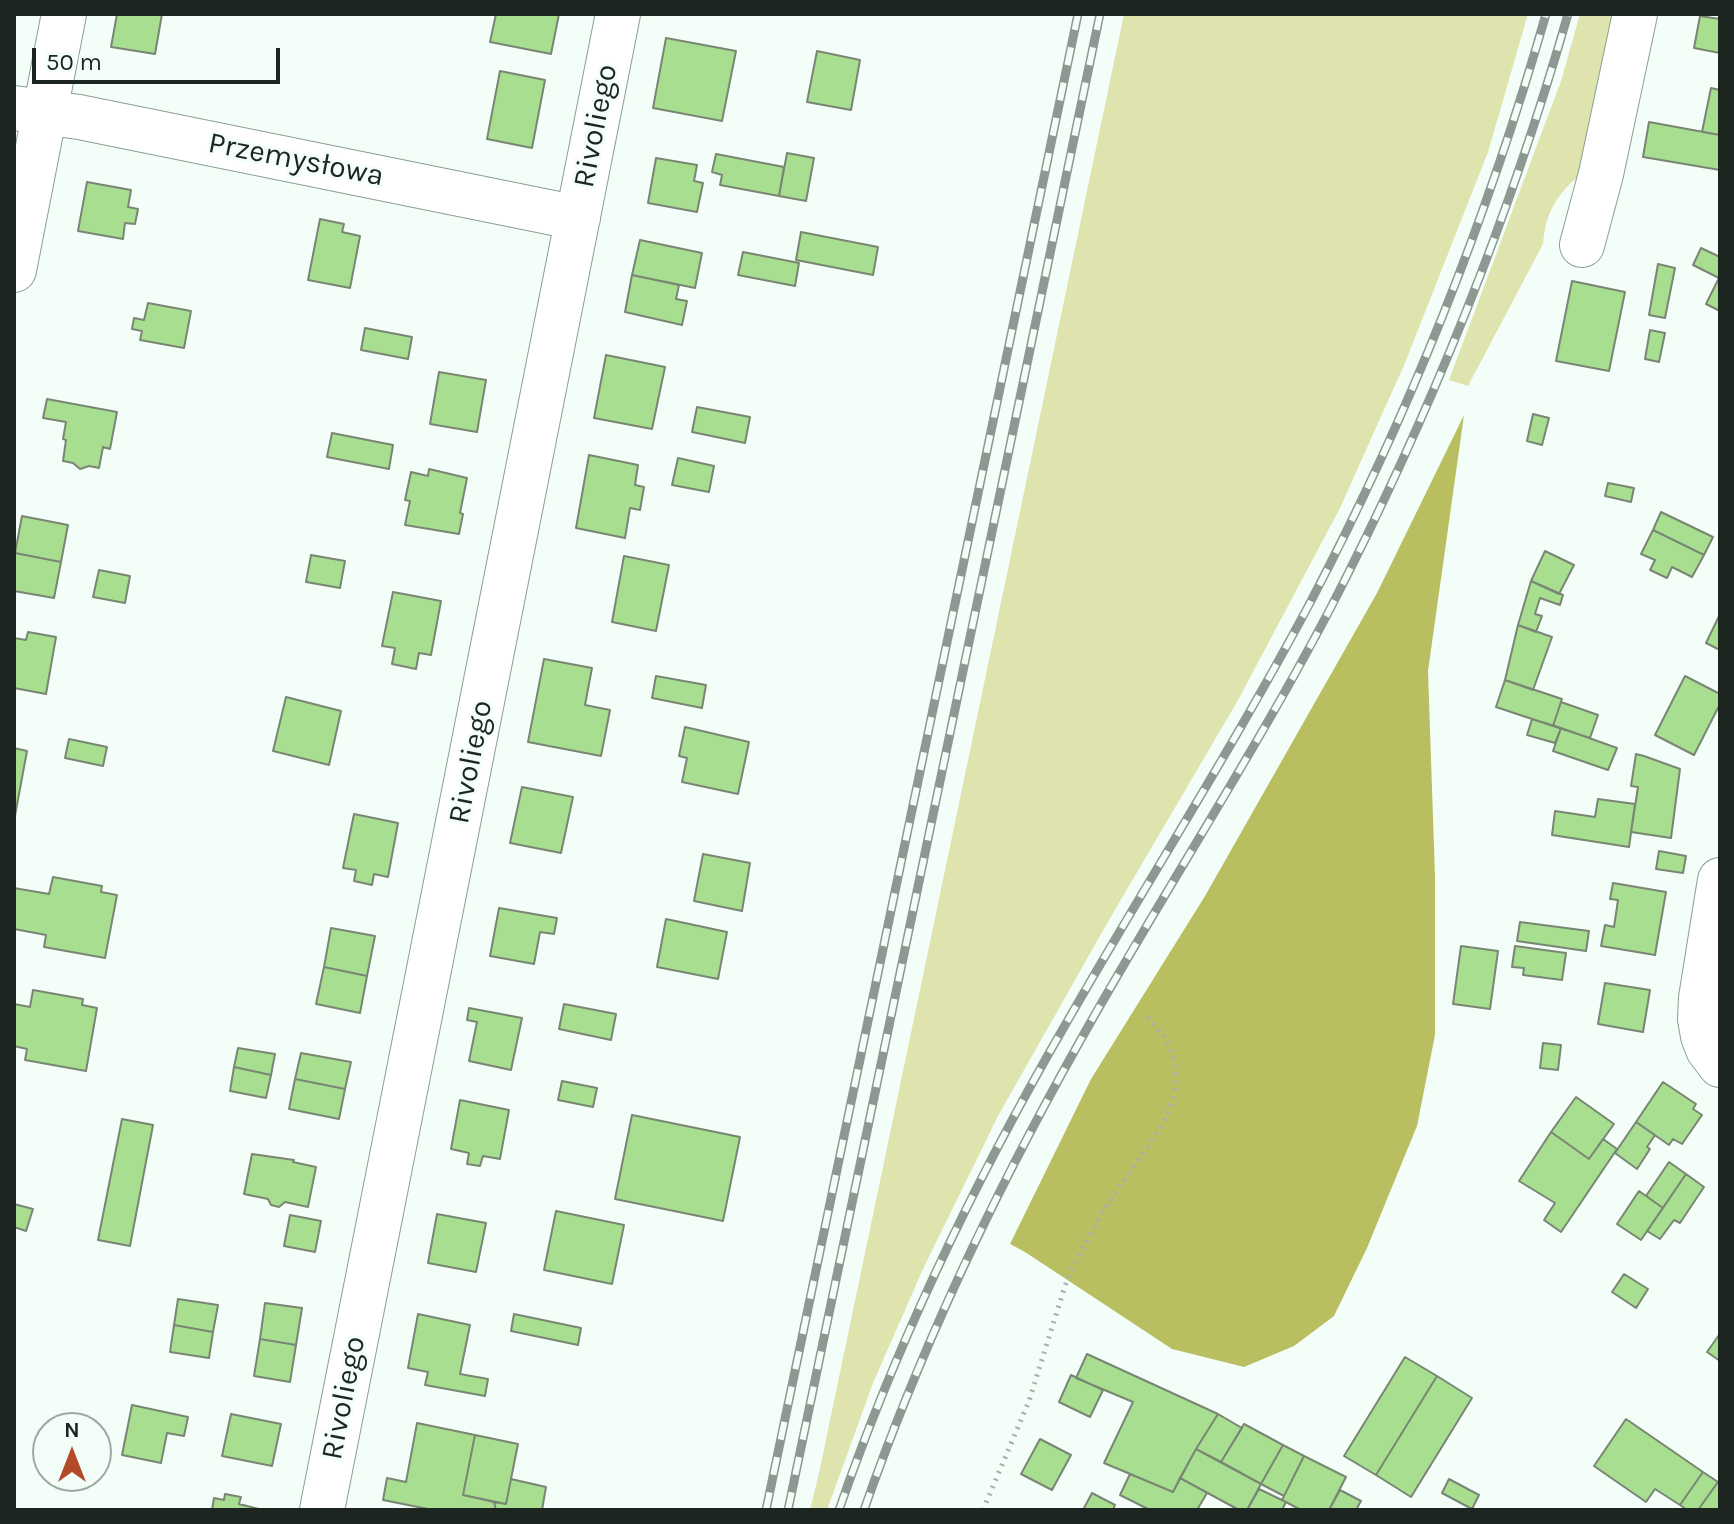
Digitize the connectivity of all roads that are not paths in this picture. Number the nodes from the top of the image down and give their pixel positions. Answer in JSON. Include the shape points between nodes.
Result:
{"nodes":[{"id":1,"x":64,"y":14,"type":"edge"},
{"id":2,"x":618,"y":14,"type":"edge"},
{"id":3,"x":1635,"y":14,"type":"edge"},
{"id":4,"x":30,"y":110,"type":"edge"},
{"id":5,"x":578,"y":218,"type":"junction"},
{"id":6,"x":1582,"y":245,"type":"dead end"},
{"id":7,"x":14,"y":270,"type":"edge"},
{"id":8,"x":1720,"y":880,"type":"edge"},
{"id":9,"x":1720,"y":1065,"type":"edge"},
{"id":10,"x":322,"y":1510,"type":"edge"}],
"edges":[{"from":1,"to":4,"type":"street"},
{"from":2,"to":5,"type":"street","name":"Rivoliego"},
{"from":3,"to":6,"type":"street"},
{"from":4,"to":5,"type":"street","name":"Przemysłowa"},
{"from":4,"to":7,"type":"street"},
{"from":5,"to":10,"type":"street","name":"Rivoliego"},
{"from":8,"to":9,"type":"street","via":[[1700,1019],[1708,1049]]}]}
